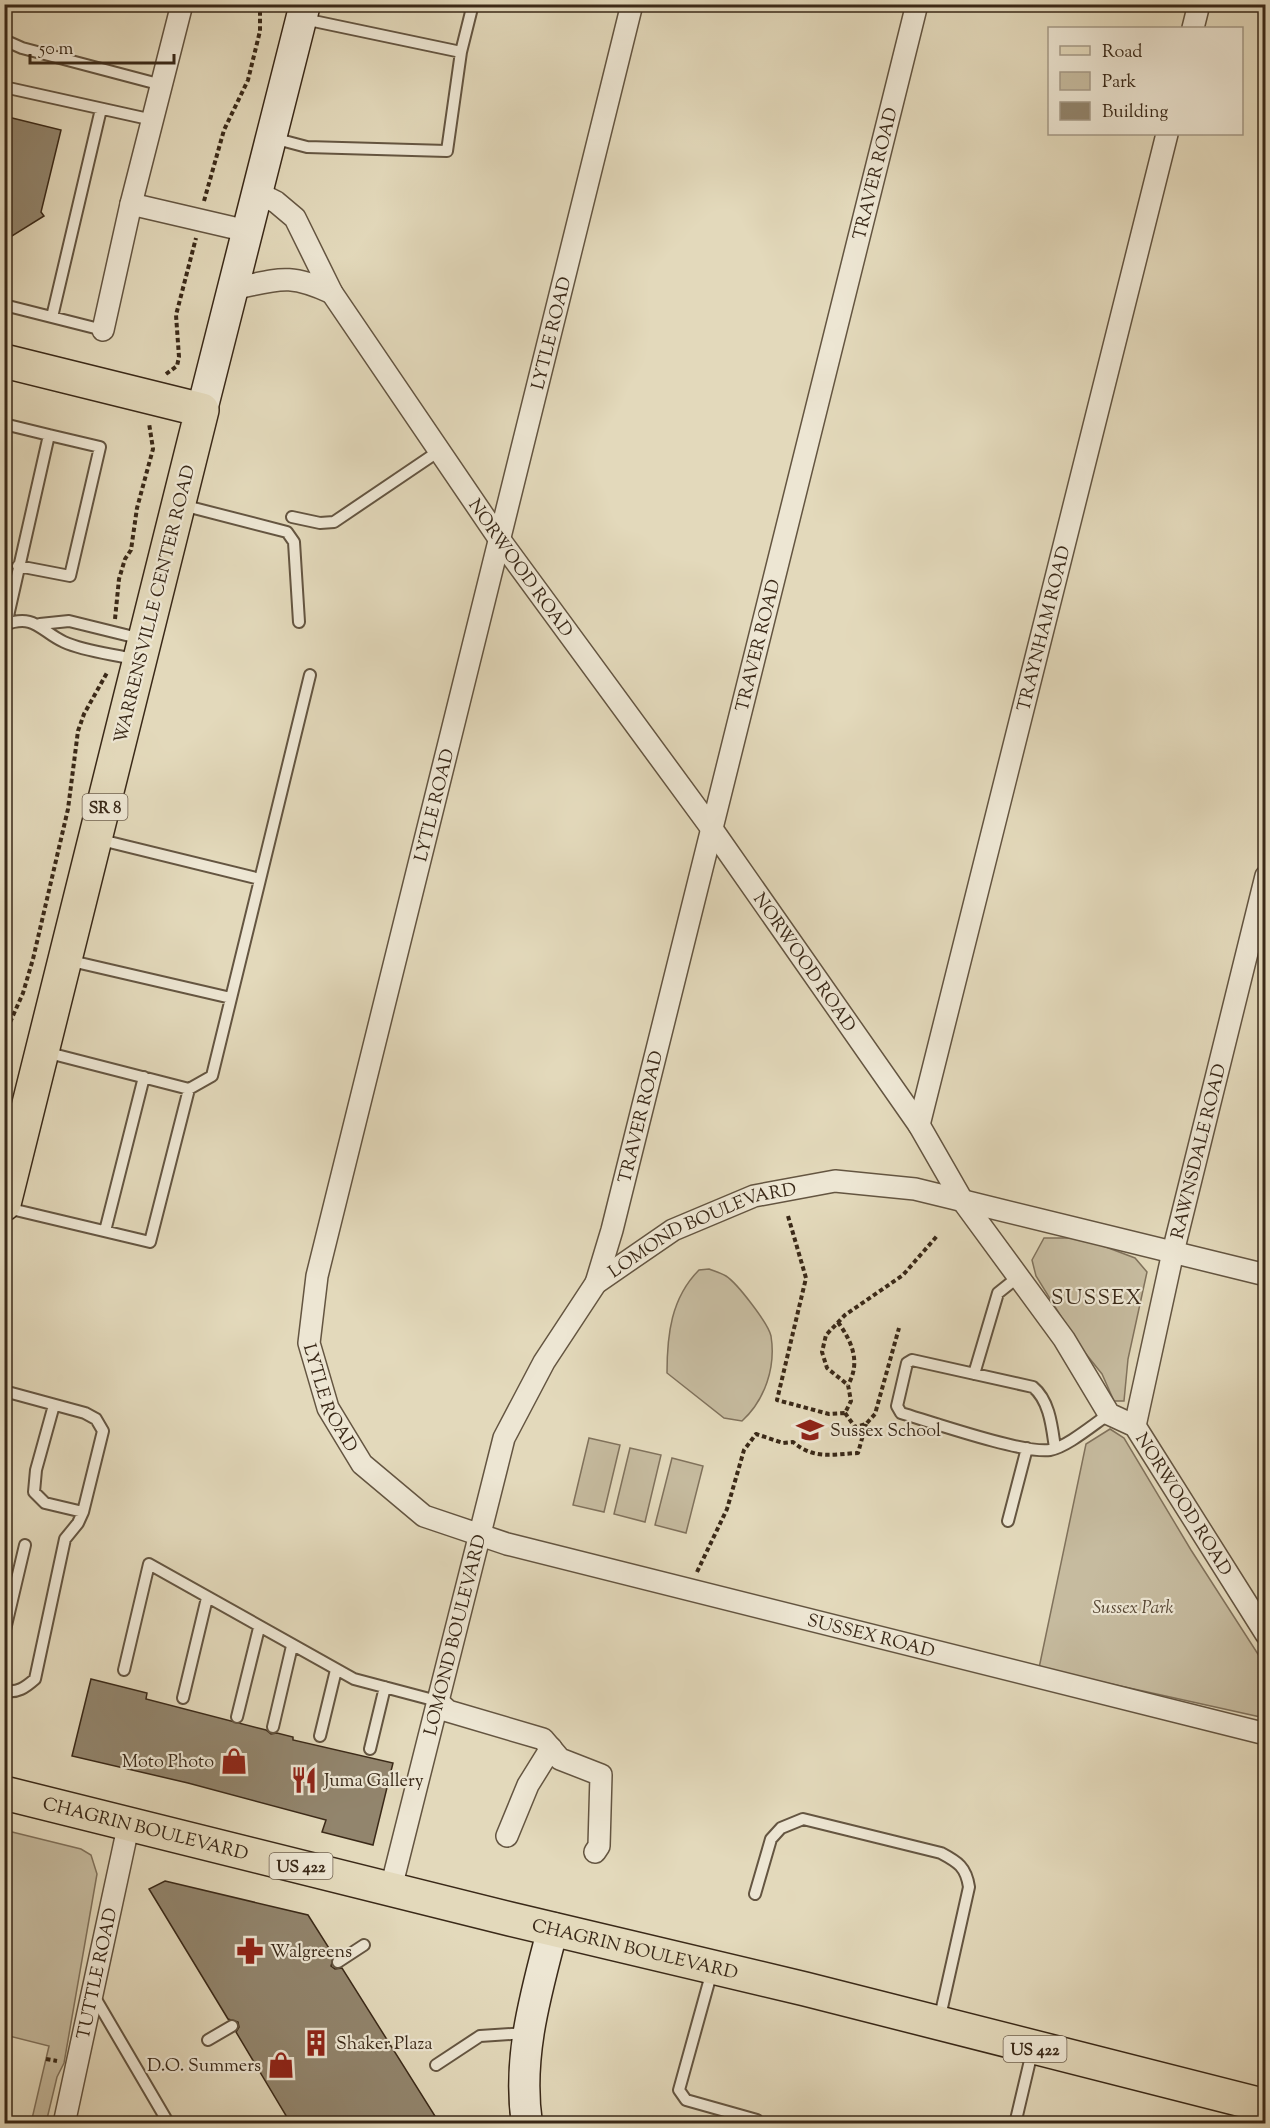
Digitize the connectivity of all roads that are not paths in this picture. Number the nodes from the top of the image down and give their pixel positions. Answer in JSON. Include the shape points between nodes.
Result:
{"nodes":[{"id":1,"x":182,"y":4,"type":"edge"},
{"id":2,"x":473,"y":4,"type":"edge"},
{"id":3,"x":632,"y":4,"type":"edge"},
{"id":4,"x":917,"y":4,"type":"edge"},
{"id":5,"x":1199,"y":4,"type":"edge"},
{"id":6,"x":304,"y":12,"type":"edge"},
{"id":7,"x":1193,"y":27,"type":"edge"},
{"id":8,"x":4,"y":40,"type":"edge"},
{"id":9,"x":461,"y":52,"type":"junction"},
{"id":10,"x":162,"y":85,"type":"junction"},
{"id":11,"x":4,"y":87,"type":"edge"},
{"id":12,"x":101,"y":109,"type":"junction"},
{"id":13,"x":153,"y":120,"type":"junction"},
{"id":14,"x":1167,"y":135,"type":"edge"},
{"id":15,"x":272,"y":138,"type":"junction"},
{"id":16,"x":258,"y":193,"type":"junction"},
{"id":17,"x":131,"y":204,"type":"junction"},
{"id":18,"x":247,"y":231,"type":"junction"},
{"id":19,"x":232,"y":289,"type":"junction"},
{"id":20,"x":332,"y":293,"type":"junction"},
{"id":21,"x":4,"y":305,"type":"edge"},
{"id":22,"x":52,"y":317,"type":"junction"},
{"id":23,"x":103,"y":330,"type":"joint"},
{"id":24,"x":4,"y":361,"type":"edge"},
{"id":25,"x":202,"y":410,"type":"junction"},
{"id":26,"x":4,"y":424,"type":"edge"},
{"id":27,"x":49,"y":435,"type":"junction"},
{"id":28,"x":440,"y":451,"type":"junction"},
{"id":29,"x":179,"y":504,"type":"junction"},
{"id":30,"x":292,"y":517,"type":"dead end"},
{"id":31,"x":500,"y":540,"type":"junction"},
{"id":32,"x":18,"y":566,"type":"junction"},
{"id":33,"x":300,"y":622,"type":"dead end"},
{"id":34,"x":40,"y":624,"type":"junction"},
{"id":35,"x":5,"y":625,"type":"edge"},
{"id":36,"x":143,"y":651,"type":"junction"},
{"id":37,"x":310,"y":675,"type":"dead end"},
{"id":38,"x":712,"y":829,"type":"junction"},
{"id":39,"x":97,"y":839,"type":"junction"},
{"id":40,"x":1266,"y":876,"type":"edge"},
{"id":41,"x":260,"y":879,"type":"junction"},
{"id":42,"x":66,"y":960,"type":"junction"},
{"id":43,"x":231,"y":998,"type":"junction"},
{"id":44,"x":44,"y":1052,"type":"junction"},
{"id":45,"x":144,"y":1077,"type":"junction"},
{"id":46,"x":189,"y":1089,"type":"junction"},
{"id":47,"x":919,"y":1125,"type":"junction"},
{"id":48,"x":12,"y":1146,"type":"edge"},
{"id":49,"x":962,"y":1200,"type":"junction"},
{"id":50,"x":4,"y":1205,"type":"edge"},
{"id":51,"x":105,"y":1231,"type":"junction"},
{"id":52,"x":1173,"y":1252,"type":"junction"},
{"id":53,"x":1266,"y":1275,"type":"edge"},
{"id":54,"x":1018,"y":1277,"type":"junction"},
{"id":55,"x":596,"y":1283,"type":"junction"},
{"id":56,"x":974,"y":1374,"type":"junction"},
{"id":57,"x":4,"y":1391,"type":"edge"},
{"id":58,"x":54,"y":1405,"type":"junction"},
{"id":59,"x":1109,"y":1414,"type":"junction"},
{"id":60,"x":1135,"y":1426,"type":"junction"},
{"id":61,"x":1027,"y":1448,"type":"junction"},
{"id":62,"x":1055,"y":1448,"type":"junction"},
{"id":63,"x":83,"y":1512,"type":"junction"},
{"id":64,"x":1008,"y":1521,"type":"dead end"},
{"id":65,"x":478,"y":1535,"type":"junction"},
{"id":66,"x":25,"y":1545,"type":"dead end"},
{"id":67,"x":207,"y":1598,"type":"junction"},
{"id":68,"x":259,"y":1628,"type":"junction"},
{"id":69,"x":4,"y":1634,"type":"edge"},
{"id":70,"x":1266,"y":1634,"type":"edge"},
{"id":71,"x":292,"y":1646,"type":"junction"},
{"id":72,"x":124,"y":1670,"type":"dead end"},
{"id":73,"x":336,"y":1670,"type":"junction"},
{"id":74,"x":385,"y":1687,"type":"junction"},
{"id":75,"x":4,"y":1690,"type":"edge"},
{"id":76,"x":183,"y":1698,"type":"dead end"},
{"id":77,"x":437,"y":1701,"type":"junction"},
{"id":78,"x":237,"y":1717,"type":"dead end"},
{"id":79,"x":273,"y":1727,"type":"dead end"},
{"id":80,"x":1266,"y":1734,"type":"edge"},
{"id":81,"x":320,"y":1736,"type":"dead end"},
{"id":82,"x":551,"y":1748,"type":"junction"},
{"id":83,"x":370,"y":1749,"type":"dead end"},
{"id":84,"x":4,"y":1793,"type":"edge"},
{"id":85,"x":129,"y":1824,"type":"junction"},
{"id":86,"x":507,"y":1836,"type":"dead end"},
{"id":87,"x":595,"y":1852,"type":"dead end"},
{"id":88,"x":391,"y":1888,"type":"junction"},
{"id":89,"x":755,"y":1894,"type":"dead end"},
{"id":90,"x":553,"y":1928,"type":"junction"},
{"id":91,"x":364,"y":1946,"type":"dead end"},
{"id":92,"x":338,"y":1962,"type":"dead end"},
{"id":93,"x":713,"y":1966,"type":"junction"},
{"id":94,"x":92,"y":1993,"type":"junction"},
{"id":95,"x":938,"y":2024,"type":"junction"},
{"id":96,"x":232,"y":2026,"type":"dead end"},
{"id":97,"x":528,"y":2033,"type":"junction"},
{"id":98,"x":208,"y":2040,"type":"dead end"},
{"id":99,"x":1033,"y":2048,"type":"junction"},
{"id":100,"x":436,"y":2065,"type":"dead end"},
{"id":101,"x":1266,"y":2106,"type":"edge"},
{"id":102,"x":758,"y":2120,"type":"dead end"},
{"id":103,"x":64,"y":2124,"type":"edge"},
{"id":104,"x":169,"y":2124,"type":"edge"},
{"id":105,"x":527,"y":2124,"type":"edge"},
{"id":106,"x":1015,"y":2124,"type":"edge"}],
"edges":[{"from":1,"to":10,"type":"street"},
{"from":2,"to":9,"type":"lane"},
{"from":3,"to":31,"type":"street","name":"LYTLE ROAD"},
{"from":4,"to":38,"type":"street","name":"TRAVER ROAD"},
{"from":5,"to":7,"type":"street"},
{"from":6,"to":9,"type":"lane"},
{"from":6,"to":15,"type":"main road","name":"WARRENSVILLE CENTER ROAD"},
{"from":8,"to":10,"type":"lane"},
{"from":9,"to":15,"type":"lane","via":[[447,151],[308,147]]},
{"from":10,"to":13,"type":"street"},
{"from":11,"to":12,"type":"lane"},
{"from":12,"to":13,"type":"lane"},
{"from":12,"to":22,"type":"lane"},
{"from":13,"to":17,"type":"street"},
{"from":14,"to":47,"type":"street","name":"TRAYNHAM ROAD"},
{"from":15,"to":16,"type":"main road","name":"WARRENSVILLE CENTER ROAD"},
{"from":16,"to":18,"type":"main road","name":"WARRENSVILLE CENTER ROAD"},
{"from":16,"to":20,"type":"street","name":"NORWOOD ROAD","via":[[295,219]]},
{"from":17,"to":18,"type":"street"},
{"from":17,"to":23,"type":"street"},
{"from":18,"to":19,"type":"main road","name":"WARRENSVILLE CENTER ROAD"},
{"from":19,"to":20,"type":"street","name":"NORWOOD ROAD","via":[[284,278],[305,280]]},
{"from":19,"to":25,"type":"main road","name":"WARRENSVILLE CENTER ROAD"},
{"from":20,"to":28,"type":"street","name":"NORWOOD ROAD"},
{"from":21,"to":22,"type":"lane"},
{"from":22,"to":23,"type":"lane"},
{"from":24,"to":25,"type":"main road"},
{"from":25,"to":29,"type":"main road","name":"WARRENSVILLE CENTER ROAD","number":"SR 8"},
{"from":26,"to":27,"type":"lane"},
{"from":27,"to":32,"type":"lane"},
{"from":27,"to":32,"type":"lane","via":[[100,447],[70,576]]},
{"from":28,"to":30,"type":"lane","via":[[334,522]]},
{"from":28,"to":31,"type":"street","name":"NORWOOD ROAD"},
{"from":29,"to":33,"type":"lane","via":[[287,532],[294,542]]},
{"from":29,"to":36,"type":"main road","name":"WARRENSVILLE CENTER ROAD","number":"SR 8"},
{"from":31,"to":38,"type":"street","name":"NORWOOD ROAD"},
{"from":31,"to":65,"type":"street","name":"LYTLE ROAD","via":[[317,1276],[309,1343],[328,1408],[362,1464],[424,1516]]},
{"from":32,"to":35,"type":"lane"},
{"from":34,"to":35,"type":"lane","via":[[17,621]]},
{"from":34,"to":36,"type":"lane","via":[[69,621]]},
{"from":34,"to":36,"type":"lane","via":[[64,642]]},
{"from":36,"to":39,"type":"main road","name":"WARRENSVILLE CENTER ROAD","number":"SR 8"},
{"from":37,"to":41,"type":"lane"},
{"from":38,"to":47,"type":"street","name":"NORWOOD ROAD"},
{"from":38,"to":55,"type":"street","name":"TRAVER ROAD"},
{"from":39,"to":41,"type":"lane"},
{"from":39,"to":42,"type":"main road","name":"WARRENSVILLE CENTER ROAD","number":"SR 8"},
{"from":40,"to":52,"type":"street","name":"RAWNSDALE ROAD"},
{"from":41,"to":43,"type":"lane"},
{"from":42,"to":43,"type":"lane"},
{"from":42,"to":44,"type":"main road","name":"WARRENSVILLE CENTER ROAD","number":"SR 8"},
{"from":43,"to":46,"type":"lane","via":[[212,1076]]},
{"from":44,"to":45,"type":"lane"},
{"from":44,"to":48,"type":"main road","name":"WARRENSVILLE CENTER ROAD","number":"SR 8"},
{"from":45,"to":46,"type":"lane"},
{"from":45,"to":51,"type":"lane"},
{"from":46,"to":51,"type":"lane","via":[[150,1242]]},
{"from":47,"to":49,"type":"street","name":"NORWOOD ROAD"},
{"from":48,"to":50,"type":"main road","name":"WARRENSVILLE CENTER ROAD","number":"SR 8"},
{"from":49,"to":52,"type":"street","name":"LOMOND BOULEVARD"},
{"from":49,"to":54,"type":"street","name":"NORWOOD ROAD"},
{"from":49,"to":55,"type":"street","name":"LOMOND BOULEVARD","via":[[835,1181],[754,1196],[673,1230]]},
{"from":50,"to":51,"type":"lane"},
{"from":52,"to":53,"type":"street","name":"LOMOND BOULEVARD"},
{"from":52,"to":60,"type":"street","name":"RAWNSDALE ROAD"},
{"from":54,"to":56,"type":"lane","via":[[998,1293]]},
{"from":54,"to":59,"type":"street","name":"NORWOOD ROAD","via":[[1065,1339]]},
{"from":55,"to":65,"type":"street","name":"LOMOND BOULEVARD","via":[[544,1362],[504,1438]]},
{"from":56,"to":61,"type":"lane","via":[[909,1361],[898,1410]]},
{"from":56,"to":62,"type":"lane","via":[[1033,1387],[1039,1392],[1050,1416]]},
{"from":57,"to":58,"type":"lane"},
{"from":58,"to":63,"type":"lane","via":[[96,1419],[103,1431]]},
{"from":58,"to":63,"type":"lane","via":[[34,1492],[45,1503]]},
{"from":59,"to":60,"type":"street","name":"NORWOOD ROAD"},
{"from":59,"to":62,"type":"lane"},
{"from":60,"to":70,"type":"street","name":"NORWOOD ROAD"},
{"from":61,"to":62,"type":"lane"},
{"from":61,"to":64,"type":"lane"},
{"from":63,"to":75,"type":"lane","via":[[65,1539],[35,1679],[24,1688]]},
{"from":65,"to":77,"type":"street","name":"LOMOND BOULEVARD"},
{"from":65,"to":80,"type":"street","name":"SUSSEX ROAD"},
{"from":66,"to":69,"type":"lane"},
{"from":67,"to":68,"type":"lane"},
{"from":67,"to":72,"type":"lane","via":[[150,1564]]},
{"from":67,"to":76,"type":"lane"},
{"from":68,"to":71,"type":"lane"},
{"from":68,"to":78,"type":"lane"},
{"from":71,"to":73,"type":"lane"},
{"from":71,"to":79,"type":"lane"},
{"from":73,"to":74,"type":"lane","via":[[354,1680]]},
{"from":73,"to":81,"type":"lane"},
{"from":74,"to":77,"type":"lane"},
{"from":74,"to":83,"type":"lane"},
{"from":77,"to":82,"type":"street","via":[[448,1711],[543,1738]]},
{"from":77,"to":88,"type":"street","name":"LOMOND BOULEVARD"},
{"from":82,"to":86,"type":"street","via":[[528,1785]]},
{"from":82,"to":87,"type":"street","via":[[560,1759],[601,1775],[599,1846]]},
{"from":84,"to":85,"type":"main road","name":"CHAGRIN BOULEVARD","number":"US 422"},
{"from":85,"to":88,"type":"main road","name":"CHAGRIN BOULEVARD","number":"US 422"},
{"from":85,"to":94,"type":"street","name":"TUTTLE ROAD"},
{"from":88,"to":90,"type":"main road","name":"CHAGRIN BOULEVARD","number":"US 422"},
{"from":89,"to":95,"type":"lane","via":[[771,1839],[781,1828],[803,1819],[941,1853],[959,1862],[967,1873],[969,1887]]},
{"from":90,"to":93,"type":"main road","name":"CHAGRIN BOULEVARD","number":"US 422"},
{"from":90,"to":97,"type":"main road"},
{"from":91,"to":92,"type":"lane"},
{"from":93,"to":95,"type":"main road","name":"CHAGRIN BOULEVARD","number":"US 422"},
{"from":93,"to":102,"type":"lane","via":[[680,2090],[686,2100]]},
{"from":94,"to":103,"type":"street","name":"TUTTLE ROAD"},
{"from":94,"to":104,"type":"lane"},
{"from":95,"to":99,"type":"main road","name":"CHAGRIN BOULEVARD","number":"US 422"},
{"from":96,"to":98,"type":"lane"},
{"from":97,"to":100,"type":"lane","via":[[480,2036]]},
{"from":97,"to":105,"type":"main road","via":[[523,2087]]},
{"from":99,"to":101,"type":"main road","name":"CHAGRIN BOULEVARD","number":"US 422"},
{"from":99,"to":106,"type":"lane"}]}
